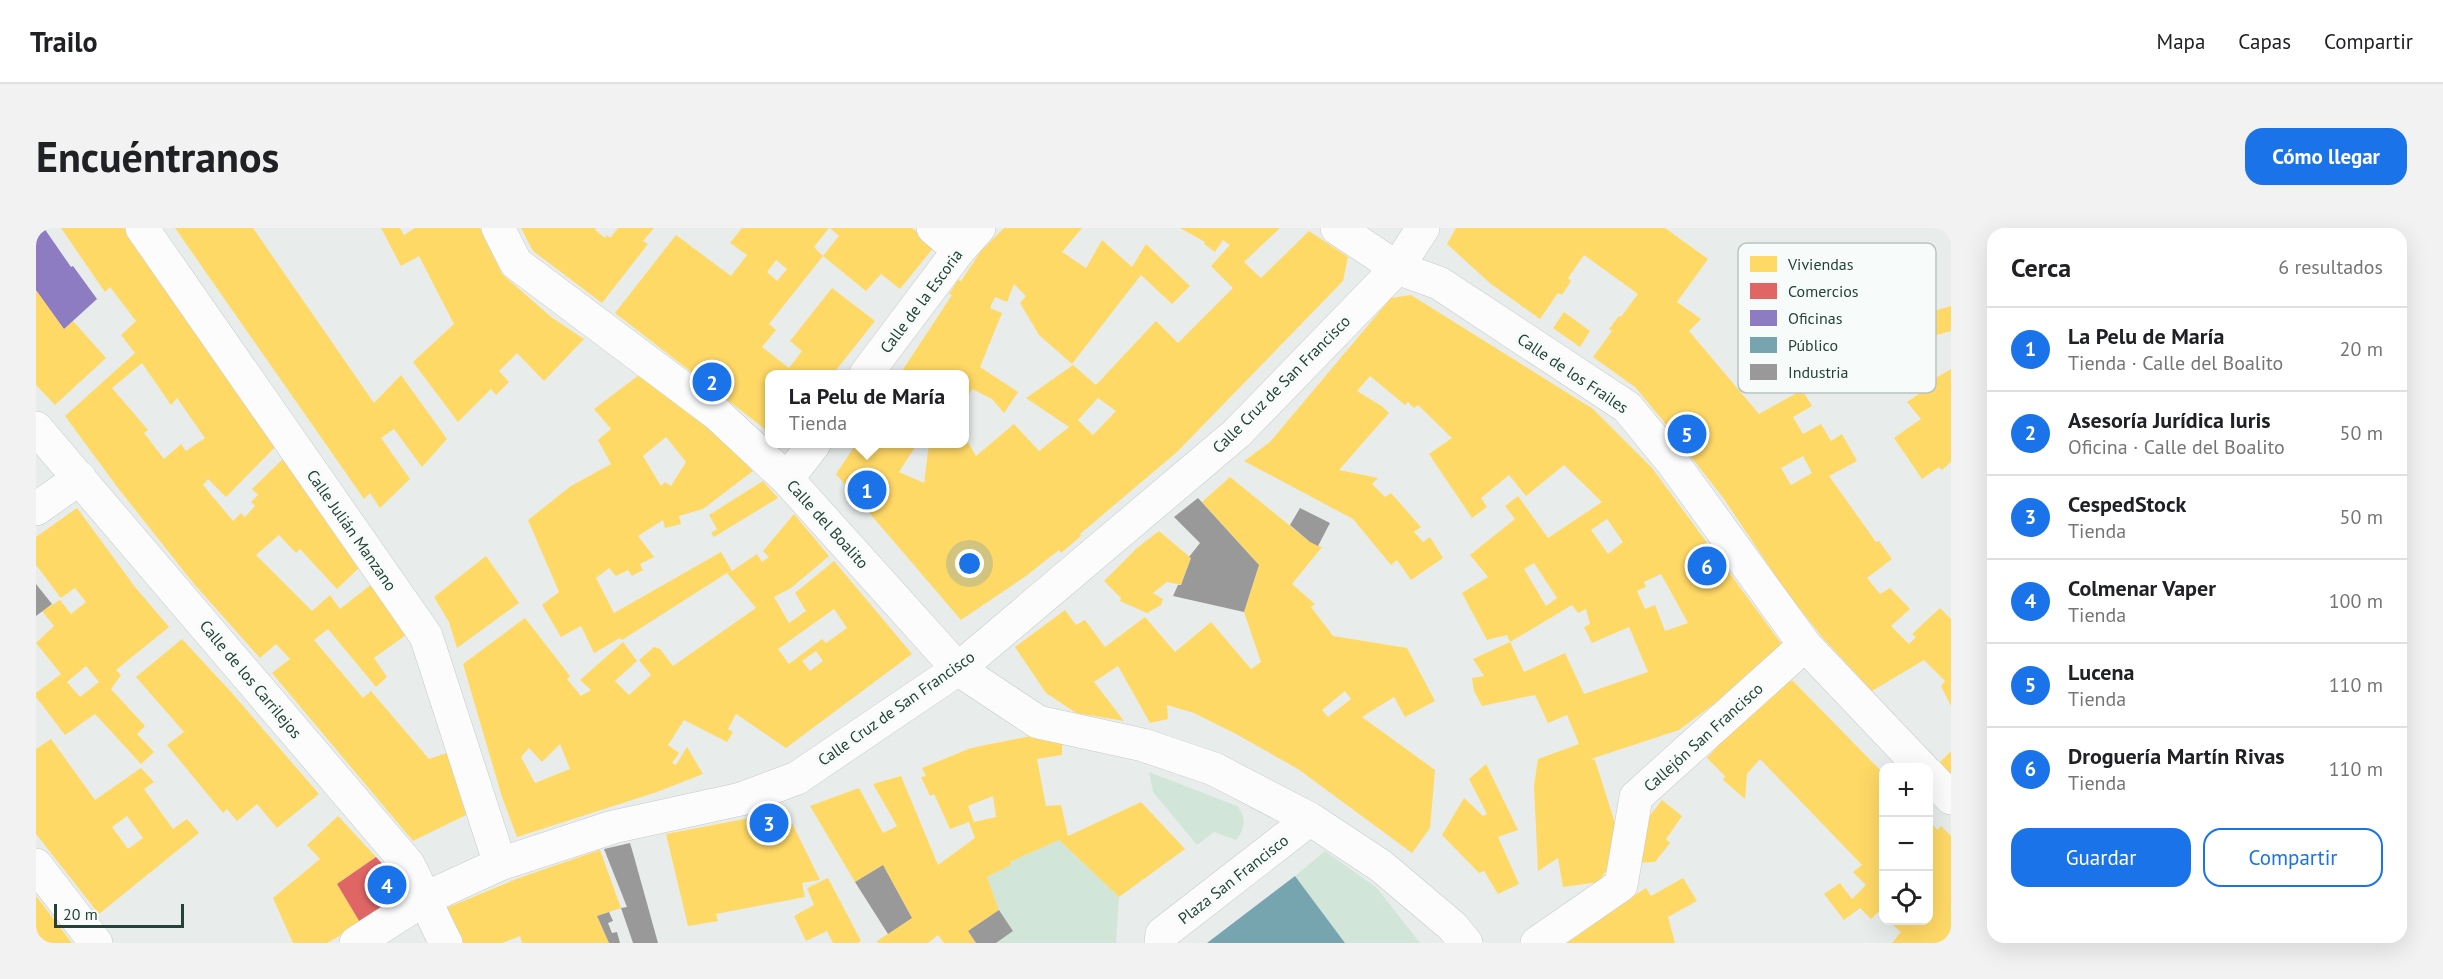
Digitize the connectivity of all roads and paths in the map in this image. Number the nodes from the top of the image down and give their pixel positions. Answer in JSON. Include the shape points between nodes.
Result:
{"nodes":[{"id":1,"x":142,"y":228,"type":"edge"},
{"id":2,"x":498,"y":228,"type":"edge"},
{"id":3,"x":933,"y":228,"type":"edge"},
{"id":4,"x":1337,"y":228,"type":"edge"},
{"id":5,"x":1423,"y":228,"type":"edge"},
{"id":6,"x":969,"y":239,"type":"edge"},
{"id":7,"x":1397,"y":268,"type":"junction"},
{"id":8,"x":870,"y":370,"type":"edge"},
{"id":9,"x":36,"y":428,"type":"edge"},
{"id":10,"x":811,"y":448,"type":"edge"},
{"id":11,"x":80,"y":478,"type":"junction"},
{"id":12,"x":787,"y":479,"type":"junction"},
{"id":13,"x":36,"y":509,"type":"edge"},
{"id":14,"x":1805,"y":645,"type":"junction"},
{"id":15,"x":958,"y":669,"type":"junction"},
{"id":16,"x":1917,"y":763,"type":"edge"},
{"id":17,"x":1933,"y":778,"type":"edge"},
{"id":18,"x":1951,"y":798,"type":"edge"},
{"id":19,"x":1310,"y":819,"type":"junction"},
{"id":20,"x":500,"y":864,"type":"junction"},
{"id":21,"x":36,"y":865,"type":"edge"},
{"id":22,"x":426,"y":898,"type":"junction"},
{"id":23,"x":96,"y":943,"type":"edge"},
{"id":24,"x":356,"y":943,"type":"edge"},
{"id":25,"x":446,"y":943,"type":"edge"},
{"id":26,"x":1161,"y":943,"type":"edge"},
{"id":27,"x":1466,"y":943,"type":"edge"},
{"id":28,"x":1537,"y":943,"type":"edge"}],
"edges":[{"from":1,"to":20,"type":"street","name":"Calle Julián Manzano","via":[[426,636]]},
{"from":2,"to":12,"type":"street","name":"Calle del Boalito","via":[[516,263],[717,414]]},
{"from":3,"to":6,"type":"street"},
{"from":4,"to":7,"type":"street","name":"Calle de los Frailes"},
{"from":5,"to":7,"type":"street","name":"Calle Cruz de San Francisco"},
{"from":6,"to":8,"type":"street","name":"Calle de la Escoria"},
{"from":7,"to":14,"type":"street","name":"Calle de los Frailes","via":[[1439,283],[1627,407],[1673,463]]},
{"from":7,"to":15,"type":"street","name":"Calle Cruz de San Francisco","via":[[1237,433]]},
{"from":9,"to":11,"type":"street","name":"Calle de los Carrilejos"},
{"from":10,"to":12,"type":"street"},
{"from":11,"to":13,"type":"street"},
{"from":11,"to":22,"type":"street","name":"Calle de los Carrilejos","via":[[408,864]]},
{"from":12,"to":15,"type":"street","name":"Calle del Boalito"},
{"from":14,"to":16,"type":"street","name":"Calle de los Frailes"},
{"from":14,"to":28,"type":"street","name":"Callejón San Francisco","via":[[1636,797],[1621,885]]},
{"from":15,"to":19,"type":"street","name":"Plaza San Francisco","via":[[1038,722],[1143,745],[1214,769]]},
{"from":15,"to":20,"type":"street","name":"Calle Cruz de San Francisco","via":[[797,778],[741,800],[613,827]]},
{"from":17,"to":18,"type":"street"},
{"from":19,"to":26,"type":"street","name":"Plaza San Francisco","via":[[1162,934]]},
{"from":19,"to":27,"type":"street","name":"Plaza San Francisco","via":[[1381,866],[1452,926]]},
{"from":20,"to":22,"type":"street","name":"Calle Cruz de San Francisco"},
{"from":21,"to":23,"type":"street"},
{"from":22,"to":24,"type":"street","name":"Calle Cruz de San Francisco"},
{"from":22,"to":25,"type":"street","name":"Calle de los Carrilejos"}]}
